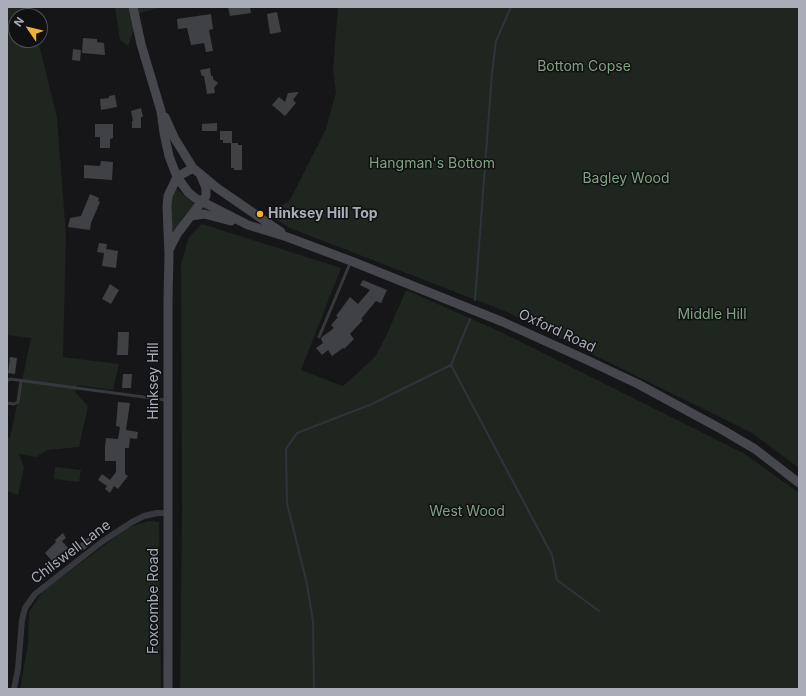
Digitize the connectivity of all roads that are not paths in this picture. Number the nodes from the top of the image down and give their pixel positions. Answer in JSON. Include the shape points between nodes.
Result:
{"nodes":[{"id":1,"x":132,"y":7,"type":"edge"},
{"id":2,"x":161,"y":111,"type":"junction"},
{"id":3,"x":193,"y":168,"type":"junction"},
{"id":4,"x":201,"y":176,"type":"junction"},
{"id":5,"x":177,"y":177,"type":"junction"},
{"id":6,"x":202,"y":202,"type":"junction"},
{"id":7,"x":190,"y":216,"type":"junction"},
{"id":8,"x":248,"y":225,"type":"junction"},
{"id":9,"x":287,"y":237,"type":"junction"},
{"id":10,"x":169,"y":249,"type":"junction"},
{"id":11,"x":351,"y":260,"type":"junction"},
{"id":12,"x":319,"y":337,"type":"dead end"},
{"id":13,"x":7,"y":381,"type":"edge"},
{"id":14,"x":21,"y":381,"type":"junction"},
{"id":15,"x":168,"y":400,"type":"junction"},
{"id":16,"x":7,"y":404,"type":"edge"},
{"id":17,"x":799,"y":483,"type":"edge"},
{"id":18,"x":168,"y":512,"type":"junction"},
{"id":19,"x":14,"y":689,"type":"edge"},
{"id":20,"x":168,"y":689,"type":"edge"}],
"edges":[{"from":1,"to":2,"type":"street"},
{"from":2,"to":3,"type":"street","name":"Oxford Road"},
{"from":2,"to":5,"type":"street","name":"Oxford Road","via":[[164,133]]},
{"from":3,"to":4,"type":"street","name":"Oxford Road"},
{"from":3,"to":5,"type":"street"},
{"from":4,"to":6,"type":"street","via":[[206,188],[206,196]]},
{"from":4,"to":9,"type":"street","name":"Oxford Road"},
{"from":5,"to":6,"type":"street","name":"Oxford Road","via":[[188,192]]},
{"from":5,"to":10,"type":"street","name":"Hinksey Hill","via":[[168,196]]},
{"from":6,"to":7,"type":"street","name":"Hinksey Hill"},
{"from":6,"to":8,"type":"street","name":"Oxford Road"},
{"from":7,"to":8,"type":"street","name":"Oxford Road","via":[[204,214]]},
{"from":7,"to":10,"type":"street","name":"Hinksey Hill"},
{"from":8,"to":9,"type":"street","name":"Oxford Road"},
{"from":9,"to":11,"type":"street","name":"Oxford Road"},
{"from":10,"to":15,"type":"street","name":"Hinksey Hill"},
{"from":11,"to":12,"type":"lane"},
{"from":11,"to":17,"type":"street","name":"Oxford Road","via":[[503,322],[638,384],[755,449]]},
{"from":13,"to":14,"type":"lane"},
{"from":14,"to":15,"type":"lane"},
{"from":14,"to":16,"type":"lane","via":[[18,402]]},
{"from":15,"to":18,"type":"street","name":"Hinksey Hill"},
{"from":18,"to":19,"type":"street","name":"Chilswell Lane","via":[[144,516],[132,522],[103,541],[35,594],[25,608],[22,620]]},
{"from":18,"to":20,"type":"street","name":"Foxcombe Road"}]}
